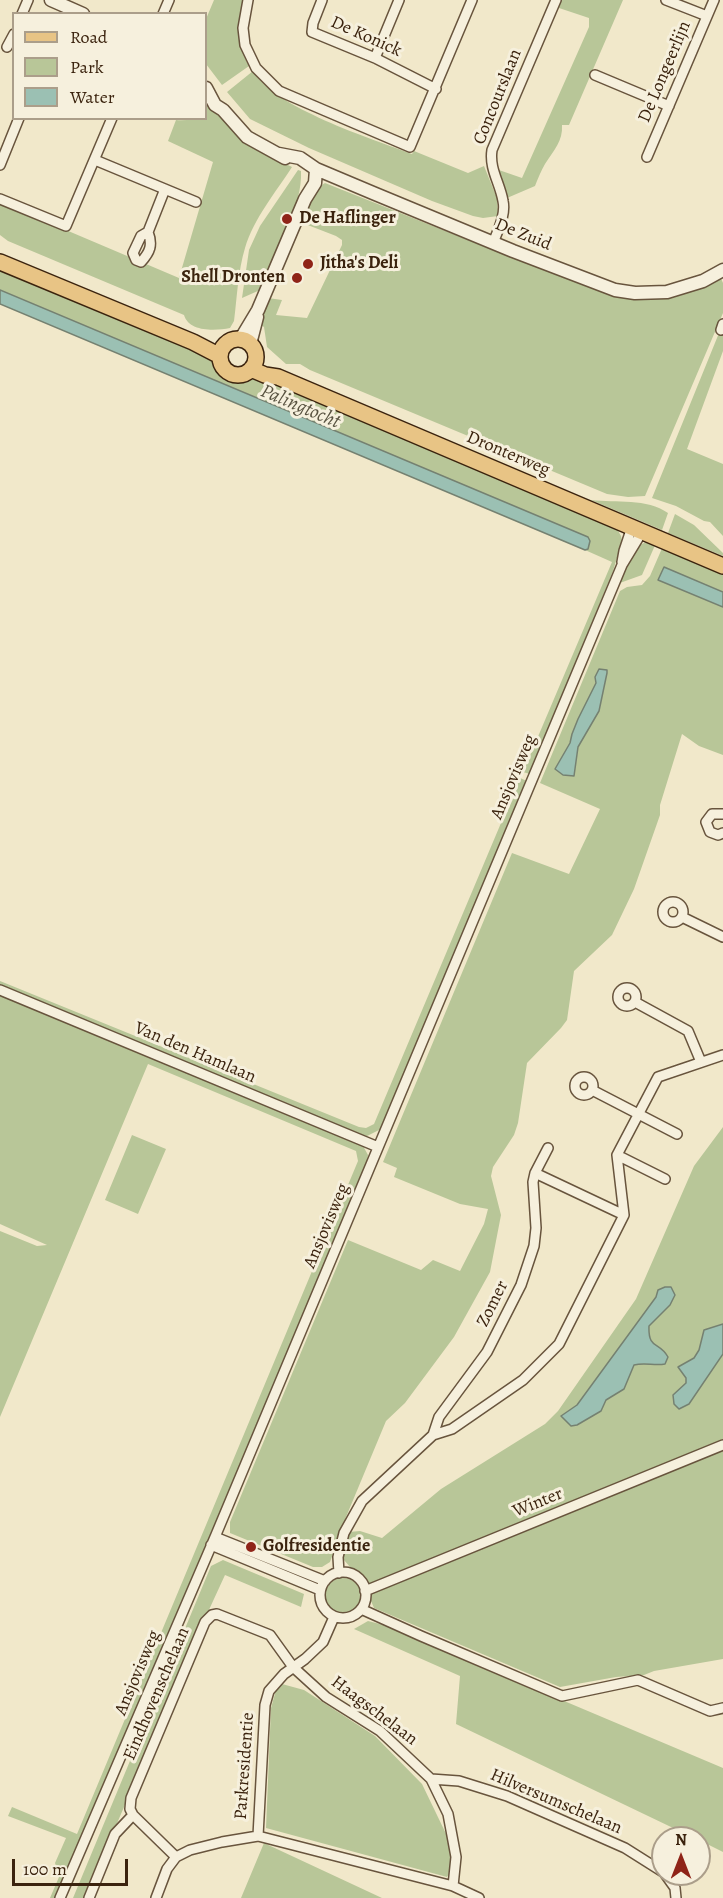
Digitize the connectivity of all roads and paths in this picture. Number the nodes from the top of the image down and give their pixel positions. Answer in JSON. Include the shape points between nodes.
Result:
{"nodes":[{"id":1,"x":51,"y":0,"type":"edge"},
{"id":2,"x":248,"y":0,"type":"edge"},
{"id":3,"x":322,"y":0,"type":"edge"},
{"id":4,"x":399,"y":0,"type":"edge"},
{"id":5,"x":472,"y":0,"type":"edge"},
{"id":6,"x":556,"y":0,"type":"edge"},
{"id":7,"x":666,"y":0,"type":"edge"},
{"id":8,"x":716,"y":0,"type":"edge"},
{"id":9,"x":723,"y":2,"type":"edge"},
{"id":10,"x":78,"y":12,"type":"edge"},
{"id":11,"x":707,"y":16,"type":"junction"},
{"id":12,"x":375,"y":58,"type":"junction"},
{"id":13,"x":595,"y":75,"type":"dead end"},
{"id":14,"x":207,"y":89,"type":"edge"},
{"id":15,"x":436,"y":89,"type":"junction"},
{"id":16,"x":669,"y":106,"type":"junction"},
{"id":17,"x":18,"y":120,"type":"edge"},
{"id":18,"x":111,"y":120,"type":"edge"},
{"id":19,"x":646,"y":157,"type":"dead end"},
{"id":20,"x":95,"y":160,"type":"junction"},
{"id":21,"x":0,"y":165,"type":"edge"},
{"id":22,"x":316,"y":169,"type":"junction"},
{"id":23,"x":165,"y":189,"type":"junction"},
{"id":24,"x":0,"y":199,"type":"edge"},
{"id":25,"x":196,"y":202,"type":"dead end"},
{"id":26,"x":148,"y":232,"type":"dead end"},
{"id":27,"x":493,"y":243,"type":"junction"},
{"id":28,"x":0,"y":262,"type":"edge"},
{"id":29,"x":723,"y":272,"type":"edge"},
{"id":30,"x":245,"y":342,"type":"junction"},
{"id":31,"x":222,"y":351,"type":"junction"},
{"id":32,"x":253,"y":364,"type":"junction"},
{"id":33,"x":637,"y":530,"type":"junction"},
{"id":34,"x":723,"y":566,"type":"edge"},
{"id":35,"x":723,"y":814,"type":"edge"},
{"id":36,"x":723,"y":833,"type":"edge"},
{"id":37,"x":682,"y":917,"type":"dead end"},
{"id":38,"x":723,"y":937,"type":"edge"},
{"id":39,"x":0,"y":990,"type":"edge"},
{"id":40,"x":635,"y":1002,"type":"dead end"},
{"id":41,"x":723,"y":1055,"type":"edge"},
{"id":42,"x":701,"y":1062,"type":"junction"},
{"id":43,"x":592,"y":1090,"type":"dead end"},
{"id":44,"x":637,"y":1115,"type":"junction"},
{"id":45,"x":677,"y":1134,"type":"dead end"},
{"id":46,"x":378,"y":1147,"type":"junction"},
{"id":47,"x":548,"y":1148,"type":"dead end"},
{"id":48,"x":617,"y":1155,"type":"junction"},
{"id":49,"x":536,"y":1173,"type":"junction"},
{"id":50,"x":665,"y":1179,"type":"dead end"},
{"id":51,"x":624,"y":1215,"type":"junction"},
{"id":52,"x":433,"y":1435,"type":"junction"},
{"id":53,"x":723,"y":1445,"type":"edge"},
{"id":54,"x":213,"y":1541,"type":"junction"},
{"id":55,"x":339,"y":1573,"type":"junction"},
{"id":56,"x":325,"y":1581,"type":"junction"},
{"id":57,"x":320,"y":1590,"type":"junction"},
{"id":58,"x":365,"y":1591,"type":"junction"},
{"id":59,"x":361,"y":1609,"type":"junction"},
{"id":60,"x":334,"y":1617,"type":"junction"},
{"id":61,"x":293,"y":1667,"type":"junction"},
{"id":62,"x":723,"y":1708,"type":"edge"},
{"id":63,"x":431,"y":1779,"type":"junction"},
{"id":64,"x":133,"y":1815,"type":"junction"},
{"id":65,"x":258,"y":1836,"type":"junction"},
{"id":66,"x":176,"y":1857,"type":"junction"},
{"id":67,"x":651,"y":1865,"type":"edge"},
{"id":68,"x":453,"y":1886,"type":"junction"},
{"id":69,"x":60,"y":1898,"type":"edge"},
{"id":70,"x":89,"y":1898,"type":"edge"},
{"id":71,"x":156,"y":1898,"type":"edge"},
{"id":72,"x":479,"y":1898,"type":"edge"}],
"edges":[{"from":1,"to":10,"type":"street"},
{"from":2,"to":15,"type":"street","via":[[243,28],[245,45],[256,68],[279,92],[410,147]]},
{"from":3,"to":12,"type":"street","name":"De Konick","via":[[312,32]]},
{"from":4,"to":12,"type":"street"},
{"from":5,"to":15,"type":"street"},
{"from":6,"to":27,"type":"street","name":"Concourslaan","via":[[492,150],[490,161],[504,210]]},
{"from":7,"to":11,"type":"street"},
{"from":8,"to":9,"type":"street","name":"De Longeerlijn"},
{"from":8,"to":11,"type":"street","name":"De Longeerlijn"},
{"from":11,"to":16,"type":"street","name":"De Longeerlijn"},
{"from":12,"to":15,"type":"street","name":"De Konick"},
{"from":13,"to":16,"type":"street"},
{"from":14,"to":22,"type":"street","name":"De Zuid","via":[[214,105],[247,137],[296,165]]},
{"from":16,"to":19,"type":"street","name":"De Longeerlijn"},
{"from":17,"to":21,"type":"street"},
{"from":18,"to":20,"type":"street"},
{"from":20,"to":23,"type":"street"},
{"from":20,"to":24,"type":"street","via":[[66,226]]},
{"from":22,"to":27,"type":"street","name":"De Zuid"},
{"from":22,"to":30,"type":"street"},
{"from":23,"to":25,"type":"street"},
{"from":23,"to":26,"type":"street"},
{"from":27,"to":29,"type":"street","name":"De Zuid","via":[[615,290],[635,293],[668,292]]},
{"from":28,"to":31,"type":"main road"},
{"from":30,"to":31,"type":"main road","via":[[231,341]]},
{"from":30,"to":32,"type":"main road","via":[[254,351]]},
{"from":31,"to":32,"type":"main road","via":[[222,366],[231,373],[242,374]]},
{"from":32,"to":33,"type":"main road","name":"Dronterweg"},
{"from":33,"to":34,"type":"main road","name":"Dronterweg"},
{"from":33,"to":46,"type":"street","name":"Ansjovisweg"},
{"from":35,"to":36,"type":"street","via":[[710,815],[706,826],[713,834]]},
{"from":37,"to":38,"type":"street"},
{"from":39,"to":46,"type":"street","name":"Van den Hamlaan"},
{"from":40,"to":42,"type":"street","via":[[688,1031]]},
{"from":41,"to":42,"type":"street"},
{"from":42,"to":44,"type":"street","via":[[658,1077]]},
{"from":43,"to":44,"type":"street"},
{"from":44,"to":45,"type":"street"},
{"from":44,"to":48,"type":"street"},
{"from":46,"to":54,"type":"street","name":"Ansjovisweg"},
{"from":47,"to":49,"type":"street","name":"Zomer"},
{"from":48,"to":50,"type":"street"},
{"from":48,"to":51,"type":"street"},
{"from":49,"to":51,"type":"street"},
{"from":49,"to":52,"type":"street","name":"Zomer","via":[[534,1246],[521,1285],[487,1352],[439,1417]]},
{"from":51,"to":52,"type":"street","via":[[559,1344],[523,1380],[452,1429]]},
{"from":52,"to":55,"type":"street","via":[[362,1501],[344,1533]]},
{"from":53,"to":58,"type":"street","name":"Winter"},
{"from":54,"to":56,"type":"street"},
{"from":54,"to":57,"type":"street"},
{"from":54,"to":69,"type":"street","name":"Ansjovisweg"},
{"from":55,"to":56,"type":"street"},
{"from":55,"to":58,"type":"street","via":[[356,1577]]},
{"from":56,"to":57,"type":"street"},
{"from":57,"to":60,"type":"street","via":[[321,1604]]},
{"from":58,"to":59,"type":"street"},
{"from":59,"to":60,"type":"street","via":[[351,1617]]},
{"from":59,"to":62,"type":"street","via":[[562,1695],[638,1680],[710,1711]]},
{"from":60,"to":61,"type":"street","name":"Parkresidentie","via":[[323,1642]]},
{"from":61,"to":63,"type":"street","name":"Haagschelaan","via":[[326,1697],[380,1731]]},
{"from":61,"to":64,"type":"street","name":"Eindhovenschelaan","via":[[270,1635],[212,1615],[205,1622],[130,1798]]},
{"from":61,"to":65,"type":"street","name":"Parkresidentie","via":[[268,1691]]},
{"from":63,"to":67,"type":"street","name":"Hilversumschelaan","via":[[459,1781],[507,1796],[625,1848]]},
{"from":63,"to":68,"type":"street","name":"Haagschelaan","via":[[448,1814],[456,1857]]},
{"from":64,"to":66,"type":"street"},
{"from":64,"to":70,"type":"street","via":[[115,1834]]},
{"from":65,"to":66,"type":"street","via":[[190,1850]]},
{"from":65,"to":68,"type":"street"},
{"from":66,"to":71,"type":"street"},
{"from":68,"to":72,"type":"street"}]}
